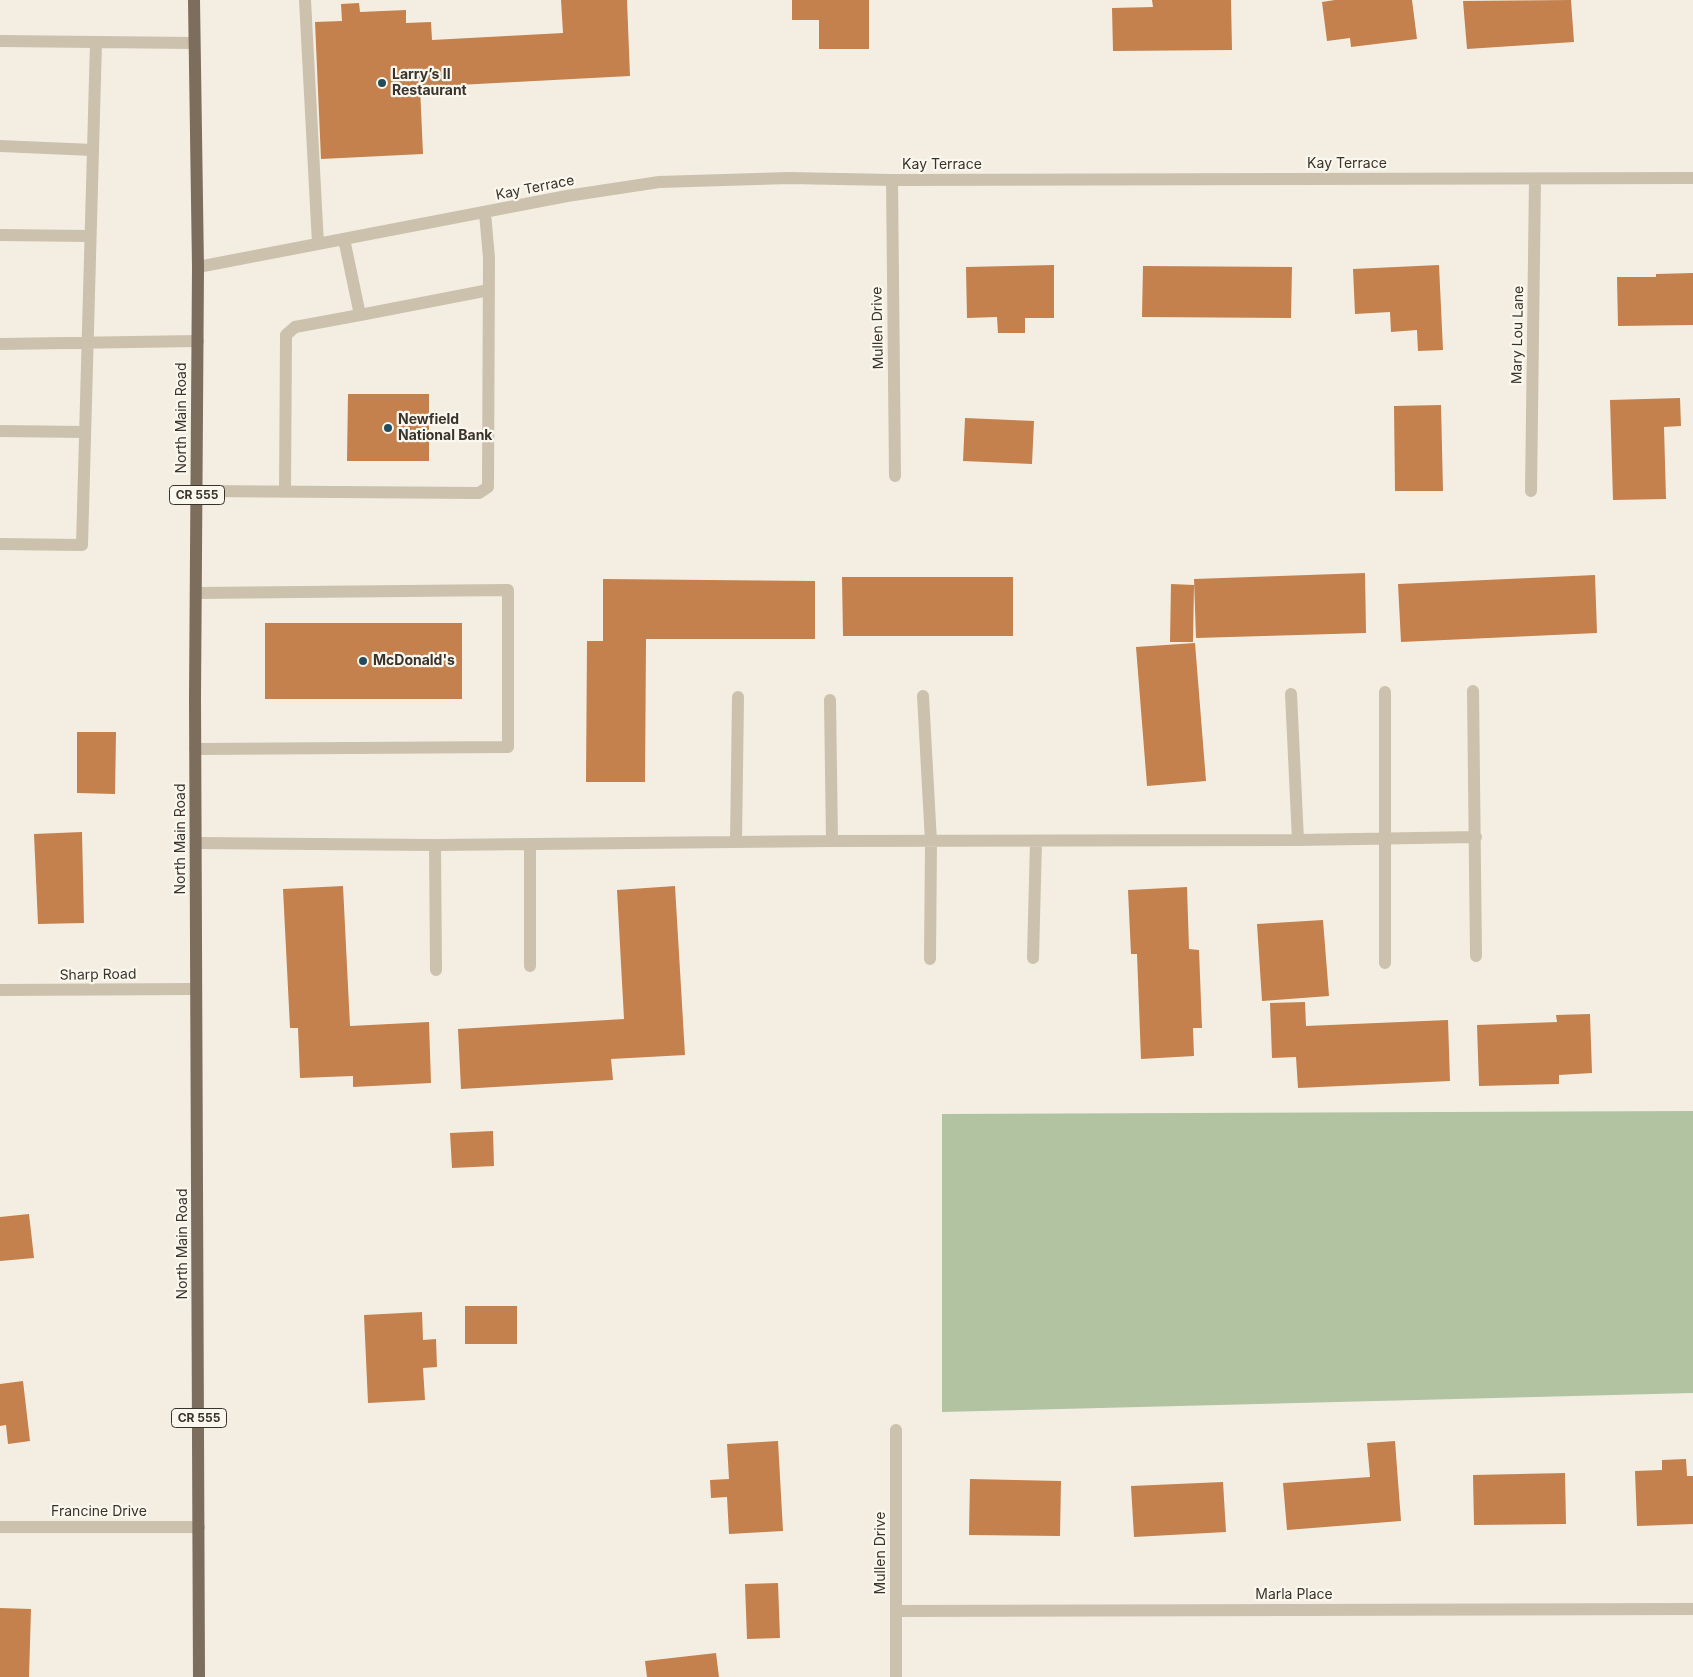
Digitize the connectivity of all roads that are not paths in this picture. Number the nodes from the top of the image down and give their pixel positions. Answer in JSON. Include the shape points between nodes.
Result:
{"nodes":[{"id":1,"x":194,"y":0,"type":"edge"},
{"id":2,"x":305,"y":0,"type":"edge"},
{"id":3,"x":0,"y":41,"type":"edge"},
{"id":4,"x":96,"y":42,"type":"junction"},
{"id":5,"x":194,"y":43,"type":"junction"},
{"id":6,"x":0,"y":146,"type":"edge"},
{"id":7,"x":93,"y":150,"type":"junction"},
{"id":8,"x":1693,"y":178,"type":"edge"},
{"id":9,"x":1535,"y":179,"type":"junction"},
{"id":10,"x":892,"y":180,"type":"junction"},
{"id":11,"x":484,"y":213,"type":"junction"},
{"id":12,"x":0,"y":235,"type":"edge"},
{"id":13,"x":90,"y":236,"type":"junction"},
{"id":14,"x":344,"y":239,"type":"junction"},
{"id":15,"x":318,"y":244,"type":"junction"},
{"id":16,"x":198,"y":267,"type":"junction"},
{"id":17,"x":489,"y":290,"type":"junction"},
{"id":18,"x":360,"y":315,"type":"junction"},
{"id":19,"x":198,"y":341,"type":"junction"},
{"id":20,"x":88,"y":342,"type":"junction"},
{"id":21,"x":0,"y":344,"type":"edge"},
{"id":22,"x":0,"y":431,"type":"edge"},
{"id":23,"x":85,"y":432,"type":"junction"},
{"id":24,"x":895,"y":476,"type":"dead end"},
{"id":25,"x":196,"y":491,"type":"junction"},
{"id":26,"x":1531,"y":491,"type":"dead end"},
{"id":27,"x":286,"y":492,"type":"junction"},
{"id":28,"x":0,"y":544,"type":"edge"},
{"id":29,"x":196,"y":592,"type":"junction"},
{"id":30,"x":1473,"y":691,"type":"dead end"},
{"id":31,"x":1384,"y":692,"type":"dead end"},
{"id":32,"x":1291,"y":694,"type":"dead end"},
{"id":33,"x":923,"y":696,"type":"dead end"},
{"id":34,"x":738,"y":697,"type":"dead end"},
{"id":35,"x":830,"y":700,"type":"dead end"},
{"id":36,"x":195,"y":749,"type":"junction"},
{"id":37,"x":1476,"y":837,"type":"junction"},
{"id":38,"x":1384,"y":838,"type":"junction"},
{"id":39,"x":832,"y":840,"type":"junction"},
{"id":40,"x":1298,"y":840,"type":"junction"},
{"id":41,"x":736,"y":842,"type":"junction"},
{"id":42,"x":931,"y":842,"type":"junction"},
{"id":43,"x":1036,"y":842,"type":"junction"},
{"id":44,"x":196,"y":843,"type":"junction"},
{"id":45,"x":530,"y":844,"type":"junction"},
{"id":46,"x":435,"y":845,"type":"junction"},
{"id":47,"x":1476,"y":956,"type":"dead end"},
{"id":48,"x":930,"y":958,"type":"dead end"},
{"id":49,"x":1033,"y":958,"type":"dead end"},
{"id":50,"x":1385,"y":963,"type":"dead end"},
{"id":51,"x":530,"y":966,"type":"dead end"},
{"id":52,"x":436,"y":970,"type":"dead end"},
{"id":53,"x":0,"y":990,"type":"edge"},
{"id":54,"x":196,"y":990,"type":"junction"},
{"id":55,"x":896,"y":1430,"type":"dead end"},
{"id":56,"x":0,"y":1527,"type":"edge"},
{"id":57,"x":199,"y":1527,"type":"junction"},
{"id":58,"x":1693,"y":1609,"type":"edge"},
{"id":59,"x":896,"y":1611,"type":"junction"},
{"id":60,"x":199,"y":1677,"type":"edge"},
{"id":61,"x":896,"y":1677,"type":"edge"}],
"edges":[{"from":1,"to":5,"type":"main road","name":"North Main Road","number":"CR 555"},
{"from":2,"to":15,"type":"street"},
{"from":3,"to":4,"type":"street"},
{"from":4,"to":5,"type":"street"},
{"from":4,"to":7,"type":"street"},
{"from":5,"to":16,"type":"main road","name":"North Main Road","number":"CR 555"},
{"from":6,"to":7,"type":"street"},
{"from":7,"to":13,"type":"street"},
{"from":8,"to":9,"type":"street","name":"Kay Terrace"},
{"from":9,"to":10,"type":"street","name":"Kay Terrace"},
{"from":9,"to":26,"type":"street","name":"Mary Lou Lane"},
{"from":10,"to":11,"type":"street","name":"Kay Terrace","via":[[789,178],[659,182]]},
{"from":10,"to":24,"type":"street","name":"Mullen Drive"},
{"from":11,"to":14,"type":"street","name":"Kay Terrace"},
{"from":11,"to":17,"type":"street"},
{"from":12,"to":13,"type":"street"},
{"from":13,"to":20,"type":"street"},
{"from":14,"to":15,"type":"street","name":"Kay Terrace"},
{"from":14,"to":18,"type":"street"},
{"from":15,"to":16,"type":"street","name":"Kay Terrace"},
{"from":16,"to":19,"type":"main road","name":"North Main Road","number":"CR 555"},
{"from":17,"to":18,"type":"street"},
{"from":17,"to":27,"type":"street","via":[[488,487],[479,493]]},
{"from":18,"to":27,"type":"street","via":[[295,327],[286,335]]},
{"from":19,"to":20,"type":"street"},
{"from":19,"to":25,"type":"main road","name":"North Main Road","number":"CR 555"},
{"from":20,"to":21,"type":"street"},
{"from":20,"to":23,"type":"street"},
{"from":22,"to":23,"type":"street"},
{"from":23,"to":28,"type":"street","via":[[82,545]]},
{"from":25,"to":27,"type":"street"},
{"from":25,"to":29,"type":"main road","name":"North Main Road","number":"CR 555"},
{"from":29,"to":36,"type":"main road","name":"North Main Road","number":"CR 555"},
{"from":29,"to":36,"type":"street","via":[[508,590],[508,746]]},
{"from":30,"to":37,"type":"street"},
{"from":31,"to":38,"type":"street"},
{"from":32,"to":40,"type":"street"},
{"from":33,"to":42,"type":"street"},
{"from":34,"to":41,"type":"street"},
{"from":35,"to":39,"type":"street"},
{"from":36,"to":44,"type":"main road","name":"North Main Road","number":"CR 555"},
{"from":37,"to":38,"type":"street"},
{"from":37,"to":47,"type":"street"},
{"from":38,"to":40,"type":"street"},
{"from":38,"to":50,"type":"street"},
{"from":39,"to":41,"type":"street"},
{"from":39,"to":42,"type":"street"},
{"from":40,"to":43,"type":"street"},
{"from":41,"to":45,"type":"street"},
{"from":42,"to":43,"type":"street"},
{"from":42,"to":48,"type":"street"},
{"from":43,"to":49,"type":"street"},
{"from":44,"to":46,"type":"street"},
{"from":44,"to":54,"type":"main road","name":"North Main Road","number":"CR 555"},
{"from":45,"to":46,"type":"street"},
{"from":45,"to":51,"type":"street"},
{"from":46,"to":52,"type":"street"},
{"from":53,"to":54,"type":"street","name":"Sharp Road"},
{"from":54,"to":57,"type":"main road","name":"North Main Road","number":"CR 555"},
{"from":55,"to":59,"type":"street","name":"Mullen Drive"},
{"from":56,"to":57,"type":"street","name":"Francine Drive"},
{"from":57,"to":60,"type":"main road","name":"North Main Road","number":"CR 555"},
{"from":58,"to":59,"type":"street","name":"Marla Place"},
{"from":59,"to":61,"type":"street","name":"Mullen Drive"}]}
